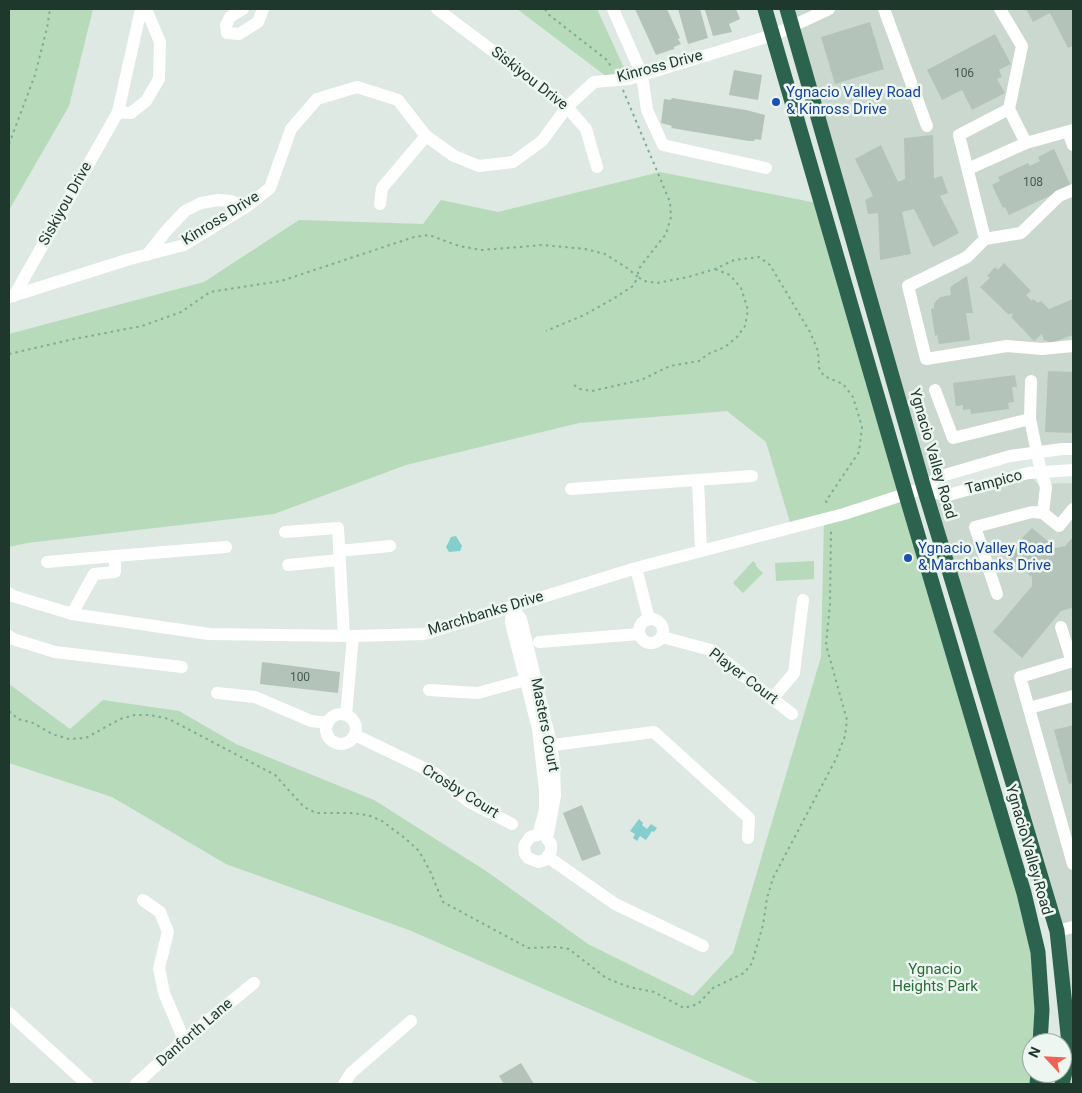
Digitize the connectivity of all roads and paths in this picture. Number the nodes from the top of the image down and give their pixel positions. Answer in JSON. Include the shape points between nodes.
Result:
{"nodes":[{"id":1,"x":50,"y":9,"type":"edge"},
{"id":2,"x":141,"y":9,"type":"edge"},
{"id":3,"x":146,"y":9,"type":"edge"},
{"id":4,"x":243,"y":9,"type":"edge"},
{"id":5,"x":263,"y":9,"type":"edge"},
{"id":6,"x":437,"y":9,"type":"edge"},
{"id":7,"x":545,"y":9,"type":"edge"},
{"id":8,"x":613,"y":9,"type":"edge"},
{"id":9,"x":765,"y":9,"type":"edge"},
{"id":10,"x":787,"y":9,"type":"edge"},
{"id":11,"x":830,"y":9,"type":"edge"},
{"id":12,"x":884,"y":9,"type":"edge"},
{"id":13,"x":1000,"y":9,"type":"edge"},
{"id":14,"x":792,"y":27,"type":"junction"},
{"id":15,"x":773,"y":35,"type":"junction"},
{"id":16,"x":642,"y":75,"type":"junction"},
{"id":17,"x":618,"y":80,"type":"junction"},
{"id":18,"x":567,"y":107,"type":"junction"},
{"id":19,"x":1009,"y":109,"type":"junction"},
{"id":20,"x":118,"y":112,"type":"junction"},
{"id":21,"x":927,"y":126,"type":"dead end"},
{"id":22,"x":1070,"y":131,"type":"edge"},
{"id":23,"x":426,"y":136,"type":"junction"},
{"id":24,"x":1026,"y":143,"type":"junction"},
{"id":25,"x":9,"y":144,"type":"edge"},
{"id":26,"x":1073,"y":145,"type":"edge"},
{"id":27,"x":597,"y":167,"type":"dead end"},
{"id":28,"x":766,"y":168,"type":"dead end"},
{"id":29,"x":968,"y":169,"type":"junction"},
{"id":30,"x":1073,"y":190,"type":"edge"},
{"id":31,"x":380,"y":204,"type":"dead end"},
{"id":32,"x":246,"y":207,"type":"junction"},
{"id":33,"x":985,"y":239,"type":"junction"},
{"id":34,"x":147,"y":255,"type":"junction"},
{"id":35,"x":715,"y":270,"type":"junction"},
{"id":36,"x":638,"y":277,"type":"junction"},
{"id":37,"x":12,"y":297,"type":"edge"},
{"id":38,"x":546,"y":331,"type":"dead end"},
{"id":39,"x":1073,"y":346,"type":"edge"},
{"id":40,"x":9,"y":354,"type":"edge"},
{"id":41,"x":1031,"y":381,"type":"dead end"},
{"id":42,"x":574,"y":385,"type":"dead end"},
{"id":43,"x":936,"y":390,"type":"dead end"},
{"id":44,"x":1030,"y":419,"type":"junction"},
{"id":45,"x":1073,"y":449,"type":"edge"},
{"id":46,"x":1038,"y":452,"type":"junction"},
{"id":47,"x":1073,"y":470,"type":"edge"},
{"id":48,"x":1041,"y":472,"type":"junction"},
{"id":49,"x":752,"y":476,"type":"dead end"},
{"id":50,"x":698,"y":480,"type":"junction"},
{"id":51,"x":924,"y":488,"type":"junction"},
{"id":52,"x":571,"y":489,"type":"dead end"},
{"id":53,"x":906,"y":494,"type":"junction"},
{"id":54,"x":1073,"y":508,"type":"edge"},
{"id":55,"x":1043,"y":513,"type":"junction"},
{"id":56,"x":831,"y":518,"type":"junction"},
{"id":57,"x":285,"y":532,"type":"dead end"},
{"id":58,"x":390,"y":546,"type":"dead end"},
{"id":59,"x":226,"y":547,"type":"dead end"},
{"id":60,"x":701,"y":551,"type":"junction"},
{"id":61,"x":339,"y":555,"type":"junction"},
{"id":62,"x":115,"y":556,"type":"junction"},
{"id":63,"x":47,"y":562,"type":"dead end"},
{"id":64,"x":288,"y":565,"type":"dead end"},
{"id":65,"x":636,"y":568,"type":"junction"},
{"id":66,"x":9,"y":593,"type":"edge"},
{"id":67,"x":997,"y":594,"type":"dead end"},
{"id":68,"x":803,"y":600,"type":"dead end"},
{"id":69,"x":512,"y":607,"type":"junction"},
{"id":70,"x":72,"y":614,"type":"junction"},
{"id":71,"x":649,"y":619,"type":"junction"},
{"id":72,"x":1061,"y":627,"type":"dead end"},
{"id":73,"x":639,"y":634,"type":"junction"},
{"id":74,"x":9,"y":636,"type":"edge"},
{"id":75,"x":348,"y":636,"type":"junction"},
{"id":76,"x":662,"y":637,"type":"junction"},
{"id":77,"x":538,"y":642,"type":"dead end"},
{"id":78,"x":1072,"y":661,"type":"edge"},
{"id":79,"x":182,"y":667,"type":"dead end"},
{"id":80,"x":530,"y":680,"type":"junction"},
{"id":81,"x":429,"y":690,"type":"dead end"},
{"id":82,"x":217,"y":693,"type":"dead end"},
{"id":83,"x":1073,"y":696,"type":"edge"},
{"id":84,"x":772,"y":699,"type":"junction"},
{"id":85,"x":1029,"y":708,"type":"junction"},
{"id":86,"x":792,"y":714,"type":"dead end"},
{"id":87,"x":346,"y":715,"type":"junction"},
{"id":88,"x":328,"y":723,"type":"junction"},
{"id":89,"x":355,"y":735,"type":"junction"},
{"id":90,"x":545,"y":746,"type":"junction"},
{"id":91,"x":512,"y":824,"type":"dead end"},
{"id":92,"x":748,"y":838,"type":"dead end"},
{"id":93,"x":548,"y":857,"type":"junction"},
{"id":94,"x":1073,"y":864,"type":"edge"},
{"id":95,"x":143,"y":900,"type":"dead end"},
{"id":96,"x":1073,"y":928,"type":"edge"},
{"id":97,"x":1057,"y":931,"type":"junction"},
{"id":98,"x":703,"y":946,"type":"dead end"},
{"id":99,"x":254,"y":983,"type":"dead end"},
{"id":100,"x":1070,"y":1004,"type":"edge"},
{"id":101,"x":9,"y":1013,"type":"edge"},
{"id":102,"x":412,"y":1021,"type":"dead end"},
{"id":103,"x":1041,"y":1033,"type":"edge"},
{"id":104,"x":184,"y":1040,"type":"junction"},
{"id":105,"x":87,"y":1084,"type":"edge"},
{"id":106,"x":136,"y":1084,"type":"edge"},
{"id":107,"x":344,"y":1084,"type":"edge"},
{"id":108,"x":1062,"y":1084,"type":"edge"}],
"edges":[{"from":1,"to":25,"type":"path","via":[[35,74]]},
{"from":2,"to":20,"type":"street","name":"Siskiyou Drive"},
{"from":3,"to":20,"type":"street","via":[[160,42],[159,79],[146,101],[131,113]]},
{"from":4,"to":5,"type":"street","via":[[230,17],[227,33],[239,34],[258,22]]},
{"from":6,"to":18,"type":"street","name":"Siskiyou Drive"},
{"from":7,"to":17,"type":"path","via":[[607,60]]},
{"from":8,"to":16,"type":"street"},
{"from":9,"to":15,"type":"highway","name":"Ygnacio Valley Road"},
{"from":10,"to":14,"type":"highway","name":"Ygnacio Valley Road"},
{"from":11,"to":14,"type":"street","name":"Kinross Drive"},
{"from":12,"to":21,"type":"street"},
{"from":13,"to":19,"type":"street","via":[[1022,46]]},
{"from":14,"to":15,"type":"street","name":"Kinross Drive"},
{"from":14,"to":51,"type":"highway","name":"Ygnacio Valley Road"},
{"from":15,"to":16,"type":"street","name":"Kinross Drive"},
{"from":15,"to":53,"type":"highway","name":"Ygnacio Valley Road"},
{"from":16,"to":17,"type":"street","name":"Kinross Drive"},
{"from":16,"to":28,"type":"street","via":[[647,110],[663,145]]},
{"from":17,"to":18,"type":"street","name":"Kinross Drive","via":[[594,82]]},
{"from":17,"to":36,"type":"path","via":[[670,202],[671,217],[666,234],[638,270]]},
{"from":18,"to":23,"type":"street","name":"Kinross Drive","via":[[542,142],[513,162],[479,166],[454,156]]},
{"from":18,"to":27,"type":"street","name":"Siskiyou Drive","via":[[586,129]]},
{"from":19,"to":24,"type":"street"},
{"from":19,"to":29,"type":"street","via":[[959,135]]},
{"from":20,"to":37,"type":"street","name":"Siskiyou Drive"},
{"from":22,"to":24,"type":"street"},
{"from":22,"to":26,"type":"street"},
{"from":23,"to":31,"type":"street","via":[[382,188]]},
{"from":23,"to":32,"type":"street","name":"Kinross Drive","via":[[398,100],[357,87],[317,99],[291,128],[270,188]]},
{"from":24,"to":29,"type":"street"},
{"from":29,"to":33,"type":"street"},
{"from":30,"to":33,"type":"street","via":[[1060,196],[1021,233]]},
{"from":32,"to":34,"type":"street","name":"Kinross Drive","via":[[184,245]]},
{"from":32,"to":34,"type":"street","via":[[231,201],[201,203],[185,211]]},
{"from":33,"to":39,"type":"street","via":[[967,257],[908,286],[926,359],[1007,346],[1042,349]]},
{"from":34,"to":37,"type":"street","name":"Kinross Drive"},
{"from":35,"to":36,"type":"path","via":[[657,282],[644,282]]},
{"from":35,"to":42,"type":"path","via":[[730,275],[741,288],[748,310],[745,326],[725,347],[699,361],[670,366],[641,380],[592,392]]},
{"from":35,"to":56,"type":"path","via":[[734,260],[759,257],[770,265],[810,332],[824,376],[843,384],[853,397],[862,427],[859,452],[826,501]]},
{"from":36,"to":38,"type":"path","via":[[633,286],[613,299]]},
{"from":36,"to":40,"type":"path","via":[[605,254],[585,249],[543,245],[482,250],[429,235],[414,237],[281,281],[210,292],[181,312],[142,326]]},
{"from":41,"to":44,"type":"street"},
{"from":43,"to":44,"type":"street","via":[[953,438]]},
{"from":44,"to":46,"type":"street"},
{"from":45,"to":46,"type":"street","name":"Tampico"},
{"from":46,"to":48,"type":"street"},
{"from":46,"to":51,"type":"street","name":"Tampico","via":[[1010,456],[938,477]]},
{"from":47,"to":48,"type":"street","name":"Tampico"},
{"from":48,"to":51,"type":"street","name":"Tampico","via":[[945,496]]},
{"from":48,"to":55,"type":"street","via":[[1046,487]]},
{"from":49,"to":50,"type":"street"},
{"from":50,"to":52,"type":"street"},
{"from":50,"to":60,"type":"street"},
{"from":51,"to":53,"type":"street","name":"Marchbanks Drive"},
{"from":51,"to":97,"type":"highway","name":"Ygnacio Valley Road"},
{"from":53,"to":56,"type":"street","name":"Marchbanks Drive"},
{"from":53,"to":103,"type":"highway","name":"Ygnacio Valley Road","via":[[1024,893],[1038,952]]},
{"from":54,"to":55,"type":"street","via":[[1059,526]]},
{"from":55,"to":67,"type":"street","via":[[1032,512],[975,527]]},
{"from":56,"to":60,"type":"street","name":"Marchbanks Drive"},
{"from":57,"to":61,"type":"street","via":[[338,528]]},
{"from":58,"to":61,"type":"street"},
{"from":59,"to":62,"type":"street"},
{"from":60,"to":65,"type":"street","name":"Marchbanks Drive"},
{"from":61,"to":64,"type":"street"},
{"from":61,"to":75,"type":"street"},
{"from":62,"to":63,"type":"street"},
{"from":62,"to":70,"type":"street","via":[[115,572],[94,574]]},
{"from":65,"to":69,"type":"street","name":"Marchbanks Drive"},
{"from":65,"to":71,"type":"street"},
{"from":66,"to":70,"type":"street","name":"Marchbanks Drive"},
{"from":68,"to":84,"type":"street","via":[[794,673]]},
{"from":69,"to":75,"type":"street","name":"Marchbanks Drive","via":[[424,634]]},
{"from":69,"to":80,"type":"street","name":"Masters Court","via":[[511,623]]},
{"from":70,"to":75,"type":"street","name":"Marchbanks Drive","via":[[209,634]]},
{"from":71,"to":73,"type":"street","via":[[640,626]]},
{"from":71,"to":76,"type":"street","via":[[662,625]]},
{"from":72,"to":78,"type":"street"},
{"from":73,"to":76,"type":"street","via":[[649,644]]},
{"from":73,"to":77,"type":"street"},
{"from":74,"to":79,"type":"street","via":[[55,652]]},
{"from":75,"to":87,"type":"street"},
{"from":76,"to":84,"type":"street","name":"Player Court","via":[[711,650]]},
{"from":78,"to":85,"type":"street","via":[[1020,677]]},
{"from":80,"to":81,"type":"street","via":[[478,693]]},
{"from":80,"to":90,"type":"street","name":"Masters Court","via":[[538,729]]},
{"from":82,"to":88,"type":"street","via":[[254,697],[311,721]]},
{"from":83,"to":85,"type":"street"},
{"from":84,"to":86,"type":"street","name":"Player Court"},
{"from":85,"to":94,"type":"street"},
{"from":87,"to":88,"type":"street","via":[[337,715]]},
{"from":87,"to":89,"type":"street","via":[[354,723]]},
{"from":88,"to":89,"type":"street","via":[[328,737],[336,743],[349,742]]},
{"from":89,"to":91,"type":"street","name":"Crosby Court","via":[[436,774],[469,802]]},
{"from":90,"to":92,"type":"street","via":[[654,732],[749,818]]},
{"from":90,"to":93,"type":"street","name":"Masters Court","via":[[554,765],[555,796],[547,839],[551,848]]},
{"from":90,"to":93,"type":"street","name":"Masters Court","via":[[545,810],[538,834],[527,840],[524,850],[535,862]]},
{"from":93,"to":98,"type":"street","via":[[615,904]]},
{"from":95,"to":104,"type":"street","via":[[160,912],[168,932],[159,968],[164,993]]},
{"from":96,"to":97,"type":"street"},
{"from":97,"to":100,"type":"highway","name":"Ygnacio Valley Road"},
{"from":99,"to":104,"type":"street","name":"Danforth Lane"},
{"from":100,"to":108,"type":"highway","name":"Ygnacio Valley Road","via":[[1070,1053]]},
{"from":101,"to":105,"type":"street"},
{"from":102,"to":107,"type":"street","via":[[352,1073]]},
{"from":104,"to":106,"type":"street","name":"Danforth Lane"}]}
